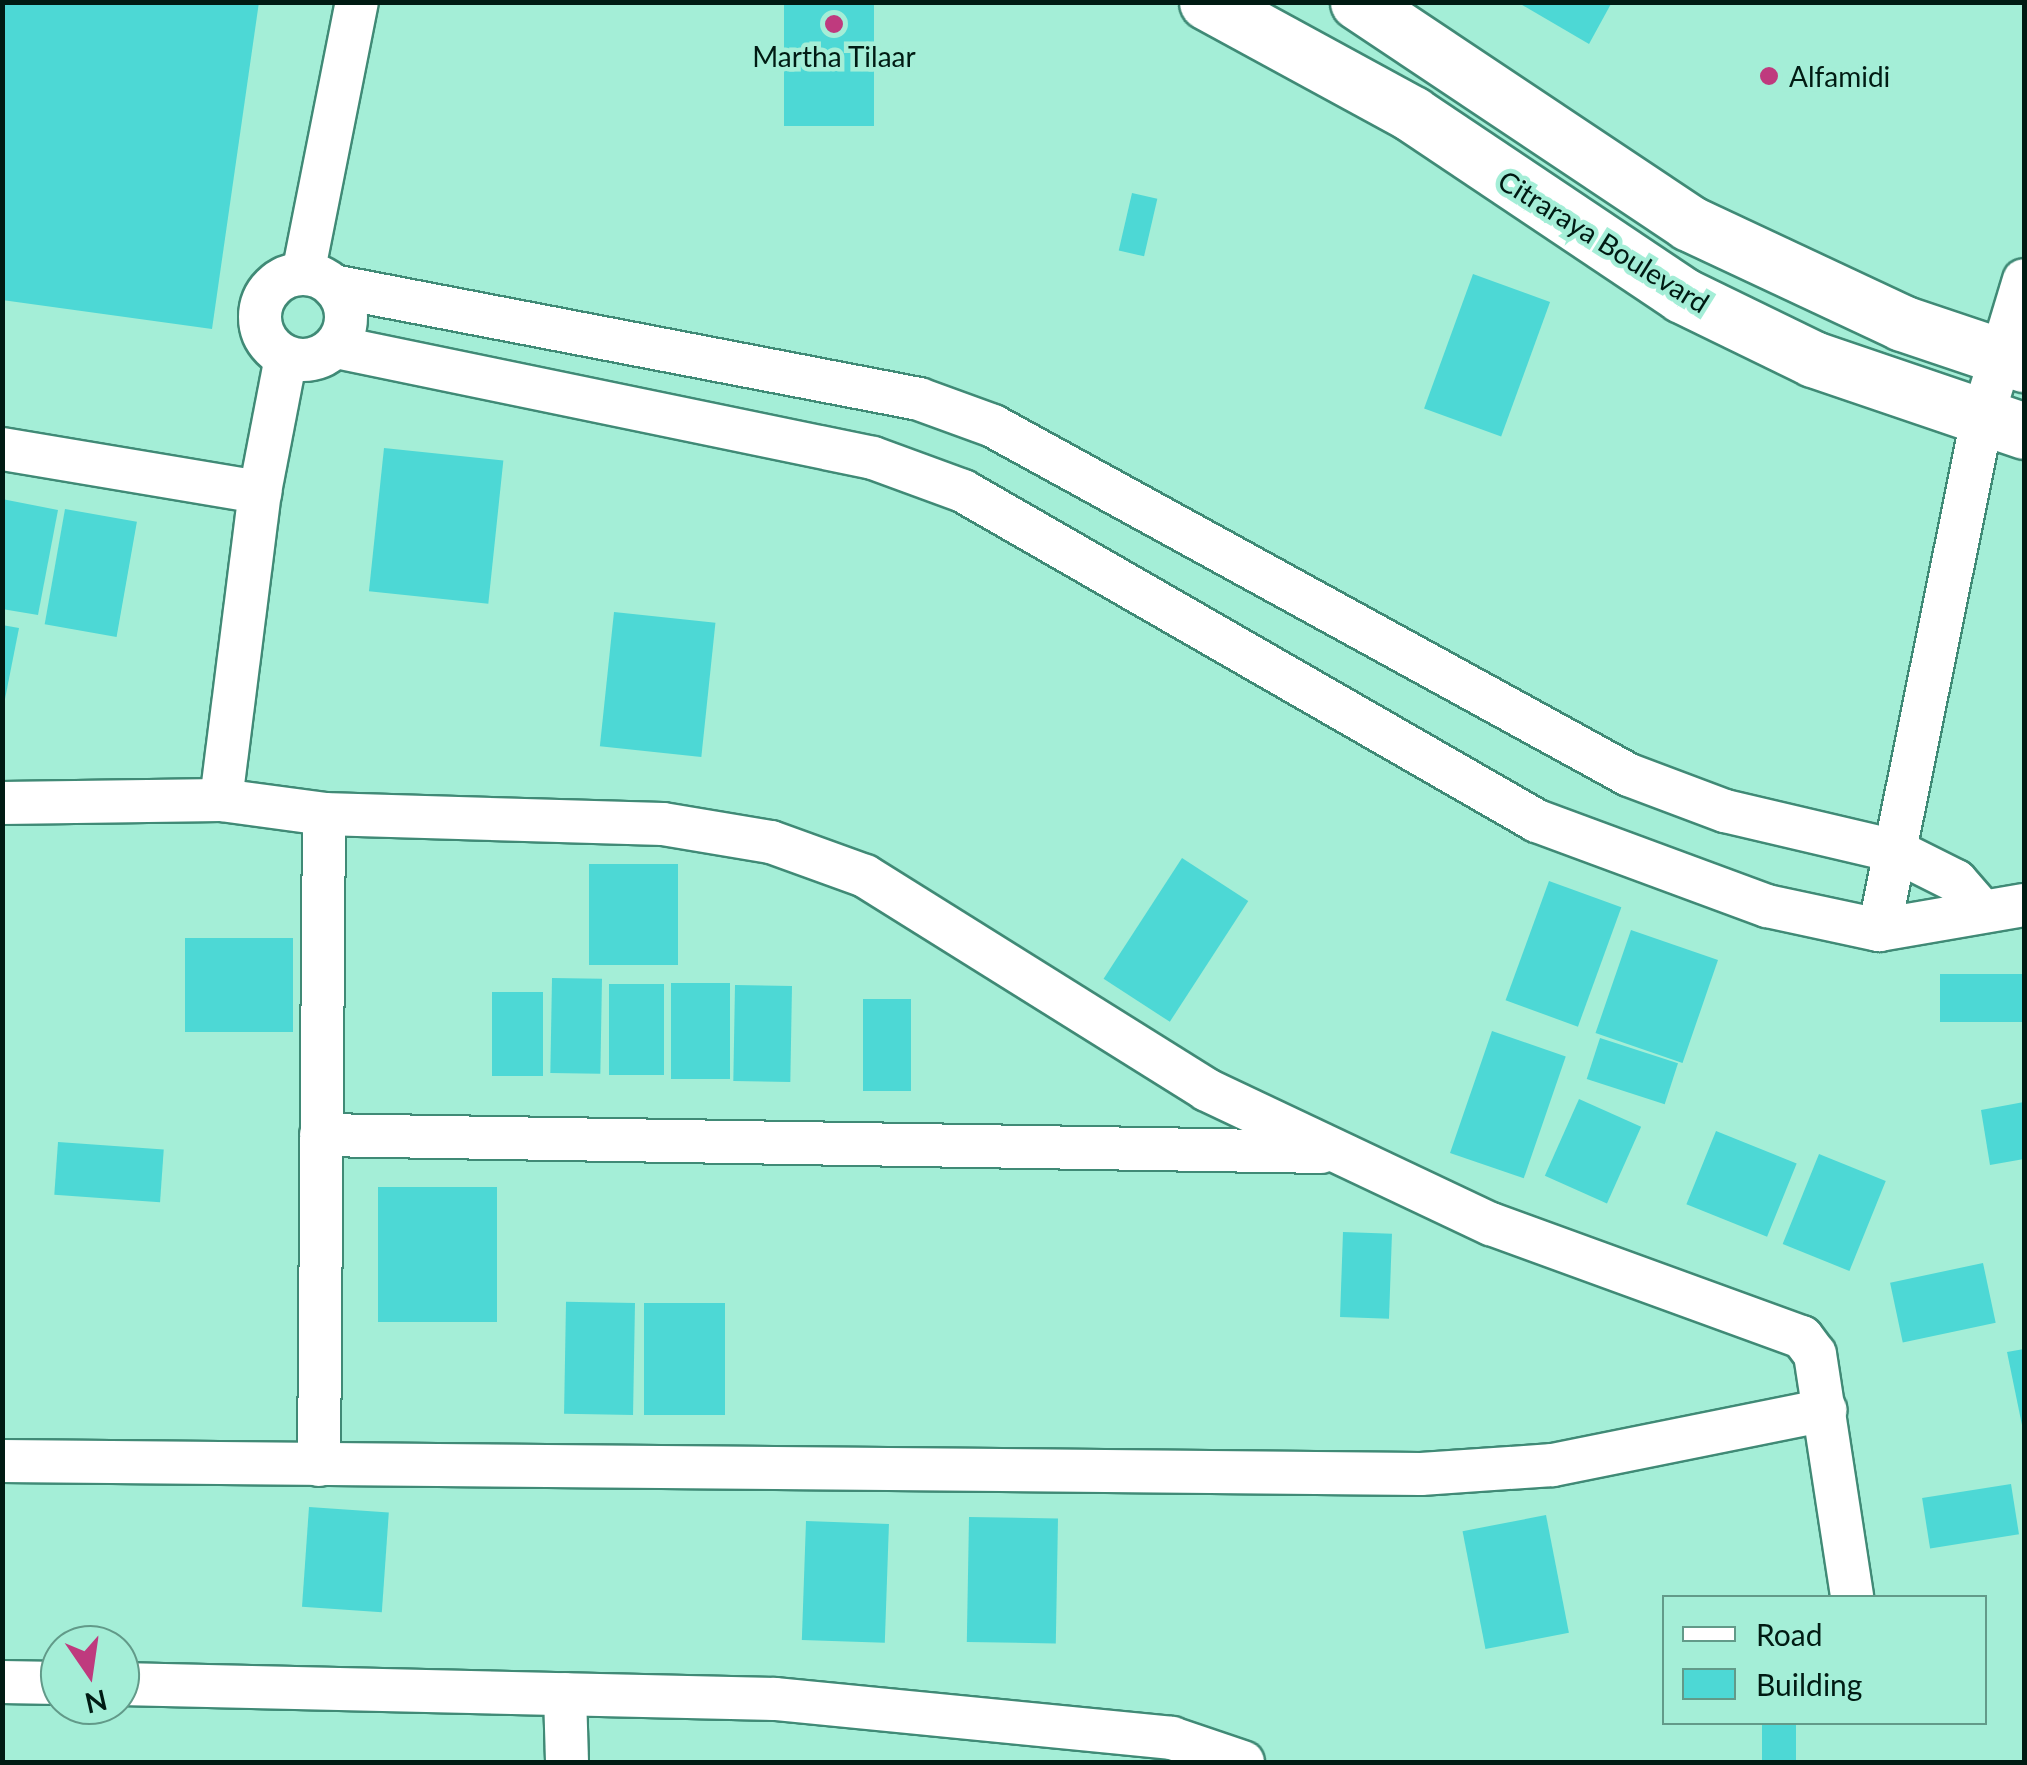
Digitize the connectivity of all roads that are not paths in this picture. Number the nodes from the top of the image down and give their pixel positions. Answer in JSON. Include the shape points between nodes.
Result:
{"nodes":[{"id":1,"x":356,"y":2,"type":"edge"},
{"id":2,"x":1206,"y":2,"type":"edge"},
{"id":3,"x":1358,"y":2,"type":"edge"},
{"id":4,"x":318,"y":280,"type":"junction"},
{"id":5,"x":2024,"y":280,"type":"edge"},
{"id":6,"x":336,"y":346,"type":"junction"},
{"id":7,"x":286,"y":358,"type":"junction"},
{"id":8,"x":2013,"y":361,"type":"edge"},
{"id":9,"x":2003,"y":425,"type":"edge"},
{"id":10,"x":2,"y":449,"type":"edge"},
{"id":11,"x":260,"y":492,"type":"junction"},
{"id":12,"x":221,"y":800,"type":"junction"},
{"id":13,"x":2,"y":802,"type":"edge"},
{"id":14,"x":324,"y":814,"type":"junction"},
{"id":15,"x":1896,"y":851,"type":"junction"},
{"id":16,"x":2024,"y":905,"type":"edge"},
{"id":17,"x":1980,"y":908,"type":"junction"},
{"id":18,"x":1879,"y":930,"type":"junction"},
{"id":19,"x":321,"y":1136,"type":"junction"},
{"id":20,"x":1334,"y":1152,"type":"junction"},
{"id":21,"x":1825,"y":1410,"type":"junction"},
{"id":22,"x":2,"y":1461,"type":"edge"},
{"id":23,"x":319,"y":1465,"type":"junction"},
{"id":24,"x":1852,"y":1595,"type":"edge"},
{"id":25,"x":2,"y":1682,"type":"edge"},
{"id":26,"x":40,"y":1683,"type":"edge"},
{"id":27,"x":140,"y":1684,"type":"edge"},
{"id":28,"x":565,"y":1694,"type":"junction"},
{"id":29,"x":567,"y":1762,"type":"edge"},
{"id":30,"x":1243,"y":1762,"type":"edge"}],
"edges":[{"from":1,"to":4,"type":"street"},
{"from":2,"to":9,"type":"main road","name":"Citraraya Boulevard","via":[[1412,114],[1682,296],[1813,359]]},
{"from":3,"to":8,"type":"main road","via":[[1689,223],[1902,323]]},
{"from":4,"to":6,"type":"street","via":[[347,316]]},
{"from":4,"to":7,"type":"street","via":[[272,287],[259,317],[272,348]]},
{"from":4,"to":15,"type":"street","via":[[919,399],[993,426],[1629,775],[1725,810]]},
{"from":5,"to":8,"type":"street"},
{"from":6,"to":7,"type":"street","via":[[304,361]]},
{"from":6,"to":18,"type":"street","via":[[873,458],[963,491],[1537,821],[1767,906]]},
{"from":7,"to":11,"type":"street"},
{"from":8,"to":9,"type":"street"},
{"from":9,"to":15,"type":"street"},
{"from":10,"to":11,"type":"street"},
{"from":11,"to":12,"type":"street"},
{"from":12,"to":13,"type":"street"},
{"from":12,"to":14,"type":"street"},
{"from":14,"to":19,"type":"street"},
{"from":14,"to":20,"type":"street","via":[[663,824],[771,842],[866,876],[1208,1090]]},
{"from":15,"to":17,"type":"street","via":[[1956,881]]},
{"from":15,"to":18,"type":"street"},
{"from":16,"to":17,"type":"street"},
{"from":17,"to":18,"type":"street"},
{"from":19,"to":20,"type":"street"},
{"from":19,"to":23,"type":"street"},
{"from":20,"to":21,"type":"street","via":[[1491,1224],[1802,1337],[1814,1354]]},
{"from":21,"to":23,"type":"street","via":[[1553,1465],[1421,1474]]},
{"from":21,"to":24,"type":"street"},
{"from":22,"to":23,"type":"street"},
{"from":25,"to":26,"type":"street"},
{"from":27,"to":28,"type":"street"},
{"from":28,"to":29,"type":"street"},
{"from":28,"to":30,"type":"street","via":[[774,1699],[1172,1738]]}]}
